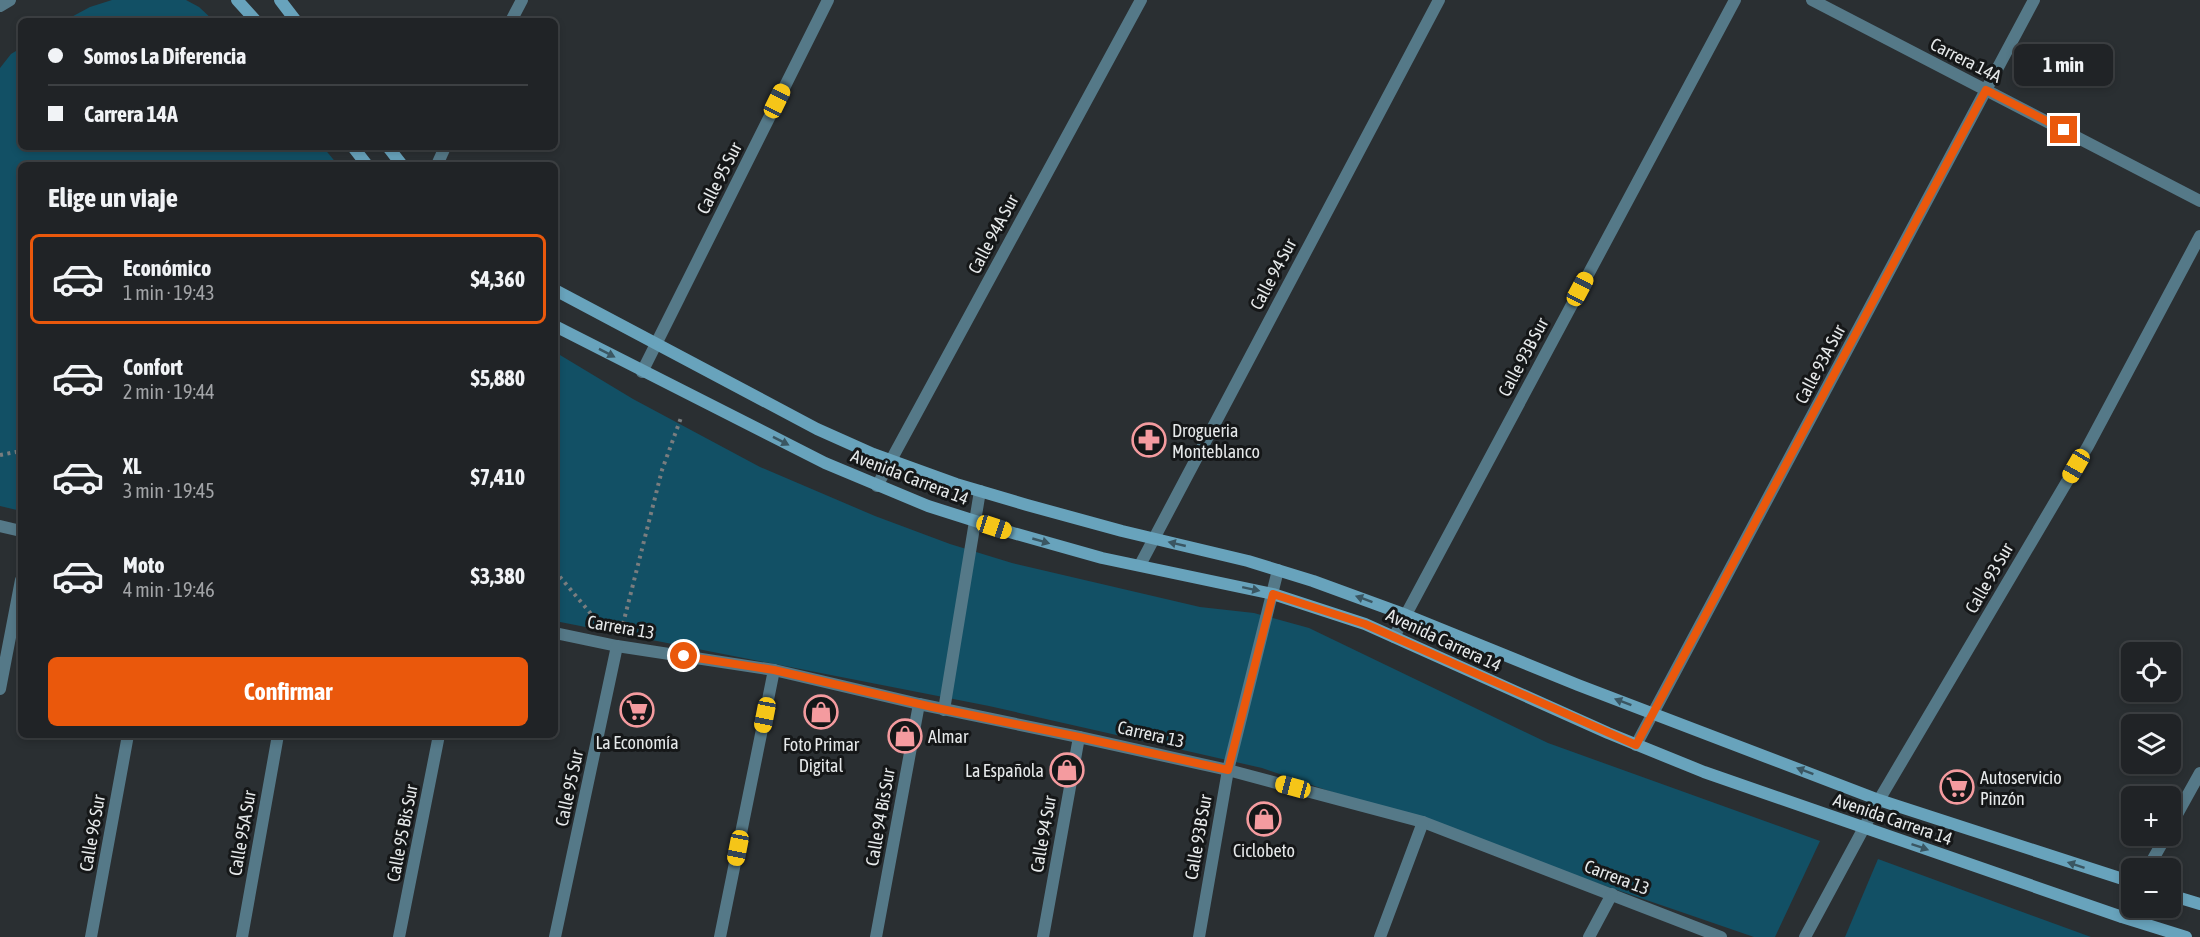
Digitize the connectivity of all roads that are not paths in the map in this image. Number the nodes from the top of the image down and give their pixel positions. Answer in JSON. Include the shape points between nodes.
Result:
{"nodes":[{"id":1,"x":10,"y":0,"type":"edge"},
{"id":2,"x":237,"y":0,"type":"edge"},
{"id":3,"x":280,"y":0,"type":"edge"},
{"id":4,"x":522,"y":0,"type":"edge"},
{"id":5,"x":828,"y":0,"type":"edge"},
{"id":6,"x":1141,"y":0,"type":"edge"},
{"id":7,"x":1439,"y":0,"type":"edge"},
{"id":8,"x":1735,"y":0,"type":"edge"},
{"id":9,"x":1812,"y":0,"type":"edge"},
{"id":10,"x":2034,"y":0,"type":"edge"},
{"id":11,"x":0,"y":6,"type":"edge"},
{"id":12,"x":253,"y":18,"type":"edge"},
{"id":13,"x":294,"y":18,"type":"edge"},
{"id":14,"x":513,"y":18,"type":"edge"},
{"id":15,"x":1986,"y":90,"type":"junction"},
{"id":16,"x":354,"y":150,"type":"edge"},
{"id":17,"x":390,"y":150,"type":"edge"},
{"id":18,"x":364,"y":162,"type":"edge"},
{"id":19,"x":400,"y":162,"type":"edge"},
{"id":20,"x":2200,"y":201,"type":"edge"},
{"id":21,"x":2200,"y":236,"type":"edge"},
{"id":22,"x":558,"y":292,"type":"edge"},
{"id":23,"x":558,"y":328,"type":"edge"},
{"id":24,"x":656,"y":345,"type":"junction"},
{"id":25,"x":642,"y":372,"type":"junction"},
{"id":26,"x":891,"y":460,"type":"junction"},
{"id":27,"x":878,"y":486,"type":"junction"},
{"id":28,"x":980,"y":491,"type":"junction"},
{"id":29,"x":975,"y":521,"type":"junction"},
{"id":30,"x":0,"y":526,"type":"edge"},
{"id":31,"x":18,"y":530,"type":"edge"},
{"id":32,"x":1154,"y":538,"type":"junction"},
{"id":33,"x":1140,"y":565,"type":"junction"},
{"id":34,"x":1278,"y":570,"type":"junction"},
{"id":35,"x":1273,"y":594,"type":"junction"},
{"id":36,"x":18,"y":596,"type":"edge"},
{"id":37,"x":1406,"y":615,"type":"junction"},
{"id":38,"x":558,"y":634,"type":"edge"},
{"id":39,"x":1394,"y":637,"type":"junction"},
{"id":40,"x":617,"y":646,"type":"junction"},
{"id":41,"x":774,"y":670,"type":"junction"},
{"id":42,"x":0,"y":689,"type":"edge"},
{"id":43,"x":919,"y":704,"type":"junction"},
{"id":44,"x":944,"y":710,"type":"junction"},
{"id":45,"x":1653,"y":714,"type":"junction"},
{"id":46,"x":1079,"y":737,"type":"junction"},
{"id":47,"x":127,"y":738,"type":"edge"},
{"id":48,"x":277,"y":738,"type":"edge"},
{"id":49,"x":438,"y":738,"type":"edge"},
{"id":50,"x":1636,"y":745,"type":"junction"},
{"id":51,"x":1228,"y":770,"type":"junction"},
{"id":52,"x":2200,"y":774,"type":"edge"},
{"id":53,"x":1879,"y":800,"type":"junction"},
{"id":54,"x":2181,"y":808,"type":"edge"},
{"id":55,"x":1423,"y":822,"type":"junction"},
{"id":56,"x":1864,"y":828,"type":"junction"},
{"id":57,"x":2121,"y":878,"type":"edge"},
{"id":58,"x":1612,"y":894,"type":"junction"},
{"id":59,"x":2181,"y":898,"type":"edge"},
{"id":60,"x":2200,"y":904,"type":"edge"},
{"id":61,"x":2121,"y":917,"type":"edge"},
{"id":62,"x":2125,"y":918,"type":"edge"},
{"id":63,"x":91,"y":937,"type":"edge"},
{"id":64,"x":242,"y":937,"type":"edge"},
{"id":65,"x":399,"y":937,"type":"edge"},
{"id":66,"x":555,"y":937,"type":"edge"},
{"id":67,"x":720,"y":937,"type":"edge"},
{"id":68,"x":876,"y":937,"type":"edge"},
{"id":69,"x":1042,"y":937,"type":"edge"},
{"id":70,"x":1199,"y":937,"type":"edge"},
{"id":71,"x":1380,"y":937,"type":"edge"},
{"id":72,"x":1589,"y":937,"type":"edge"},
{"id":73,"x":1721,"y":937,"type":"edge"},
{"id":74,"x":1805,"y":937,"type":"edge"},
{"id":75,"x":2186,"y":937,"type":"edge"}],
"edges":[{"from":1,"to":11,"type":"street"},
{"from":2,"to":12,"type":"main road"},
{"from":3,"to":13,"type":"main road"},
{"from":4,"to":14,"type":"street"},
{"from":5,"to":24,"type":"street","name":"Calle 95 Sur"},
{"from":6,"to":26,"type":"street","name":"Calle 94A Sur"},
{"from":7,"to":32,"type":"street","name":"Calle 94 Sur"},
{"from":8,"to":37,"type":"street","name":"Calle 93B Sur"},
{"from":9,"to":15,"type":"street","name":"Carrera 14A"},
{"from":10,"to":15,"type":"street","name":"Calle 93A Sur"},
{"from":15,"to":20,"type":"street","name":"Carrera 14A"},
{"from":15,"to":45,"type":"street","name":"Calle 93A Sur"},
{"from":16,"to":18,"type":"main road"},
{"from":17,"to":19,"type":"main road"},
{"from":21,"to":53,"type":"street","name":"Calle 93 Sur","via":[[2088,446]]},
{"from":22,"to":24,"type":"main road","name":"Avenida Carrera 14"},
{"from":23,"to":25,"type":"main road","name":"Avenida Carrera 14","one_way":true},
{"from":24,"to":25,"type":"street","name":"Calle 95 Sur"},
{"from":24,"to":26,"type":"main road","name":"Avenida Carrera 14","via":[[817,429]]},
{"from":25,"to":27,"type":"main road","name":"Avenida Carrera 14","one_way":true,"via":[[825,464]]},
{"from":26,"to":27,"type":"street","name":"Calle 94A Sur"},
{"from":26,"to":28,"type":"main road","name":"Avenida Carrera 14"},
{"from":27,"to":29,"type":"main road","name":"Avenida Carrera 14"},
{"from":28,"to":29,"type":"street"},
{"from":28,"to":32,"type":"main road","name":"Avenida Carrera 14"},
{"from":29,"to":33,"type":"main road","name":"Avenida Carrera 14","one_way":true},
{"from":29,"to":44,"type":"street"},
{"from":30,"to":31,"type":"street"},
{"from":32,"to":33,"type":"street","name":"Calle 94 Sur"},
{"from":34,"to":32,"type":"main road","name":"Avenida Carrera 14","one_way":true},
{"from":33,"to":35,"type":"main road","name":"Avenida Carrera 14","one_way":true},
{"from":34,"to":35,"type":"street","name":"Calle 93B Sur"},
{"from":37,"to":34,"type":"main road","name":"Avenida Carrera 14","one_way":true},
{"from":35,"to":39,"type":"main road","name":"Avenida Carrera 14","via":[[1325,609]]},
{"from":35,"to":51,"type":"street","name":"Calle 93B Sur"},
{"from":36,"to":42,"type":"street"},
{"from":37,"to":39,"type":"street","name":"Calle 93B Sur"},
{"from":45,"to":37,"type":"main road","name":"Avenida Carrera 14","one_way":true},
{"from":38,"to":40,"type":"street","name":"Carrera 13"},
{"from":39,"to":50,"type":"main road","name":"Avenida Carrera 14"},
{"from":40,"to":41,"type":"street","name":"Carrera 13"},
{"from":40,"to":66,"type":"street","name":"Calle 95 Sur"},
{"from":41,"to":43,"type":"street","name":"Carrera 13"},
{"from":41,"to":67,"type":"street"},
{"from":43,"to":44,"type":"street","name":"Carrera 13"},
{"from":43,"to":68,"type":"street","name":"Calle 94 Bis Sur"},
{"from":44,"to":46,"type":"street","name":"Carrera 13"},
{"from":45,"to":50,"type":"street","name":"Calle 93A Sur"},
{"from":53,"to":45,"type":"main road","name":"Avenida Carrera 14","one_way":true},
{"from":46,"to":51,"type":"street","name":"Carrera 13"},
{"from":46,"to":69,"type":"street","name":"Calle 94 Sur"},
{"from":47,"to":63,"type":"street","name":"Calle 96 Sur"},
{"from":48,"to":64,"type":"street","name":"Calle 95A Sur"},
{"from":49,"to":65,"type":"street","name":"Calle 95 Bis Sur"},
{"from":50,"to":56,"type":"main road","name":"Avenida Carrera 14"},
{"from":51,"to":55,"type":"street","name":"Carrera 13"},
{"from":51,"to":70,"type":"street","name":"Calle 93B Sur"},
{"from":52,"to":54,"type":"street"},
{"from":53,"to":56,"type":"street","name":"Calle 93 Sur"},
{"from":57,"to":53,"type":"main road","name":"Avenida Carrera 14","one_way":true},
{"from":55,"to":58,"type":"street","name":"Carrera 13"},
{"from":55,"to":71,"type":"street"},
{"from":56,"to":61,"type":"main road","name":"Avenida Carrera 14","one_way":true},
{"from":56,"to":74,"type":"street","name":"Calle 93 Sur"},
{"from":58,"to":72,"type":"street"},
{"from":58,"to":73,"type":"street","name":"Carrera 13"},
{"from":59,"to":60,"type":"main road"},
{"from":62,"to":75,"type":"main road","name":"Avenida Carrera 14"}]}
